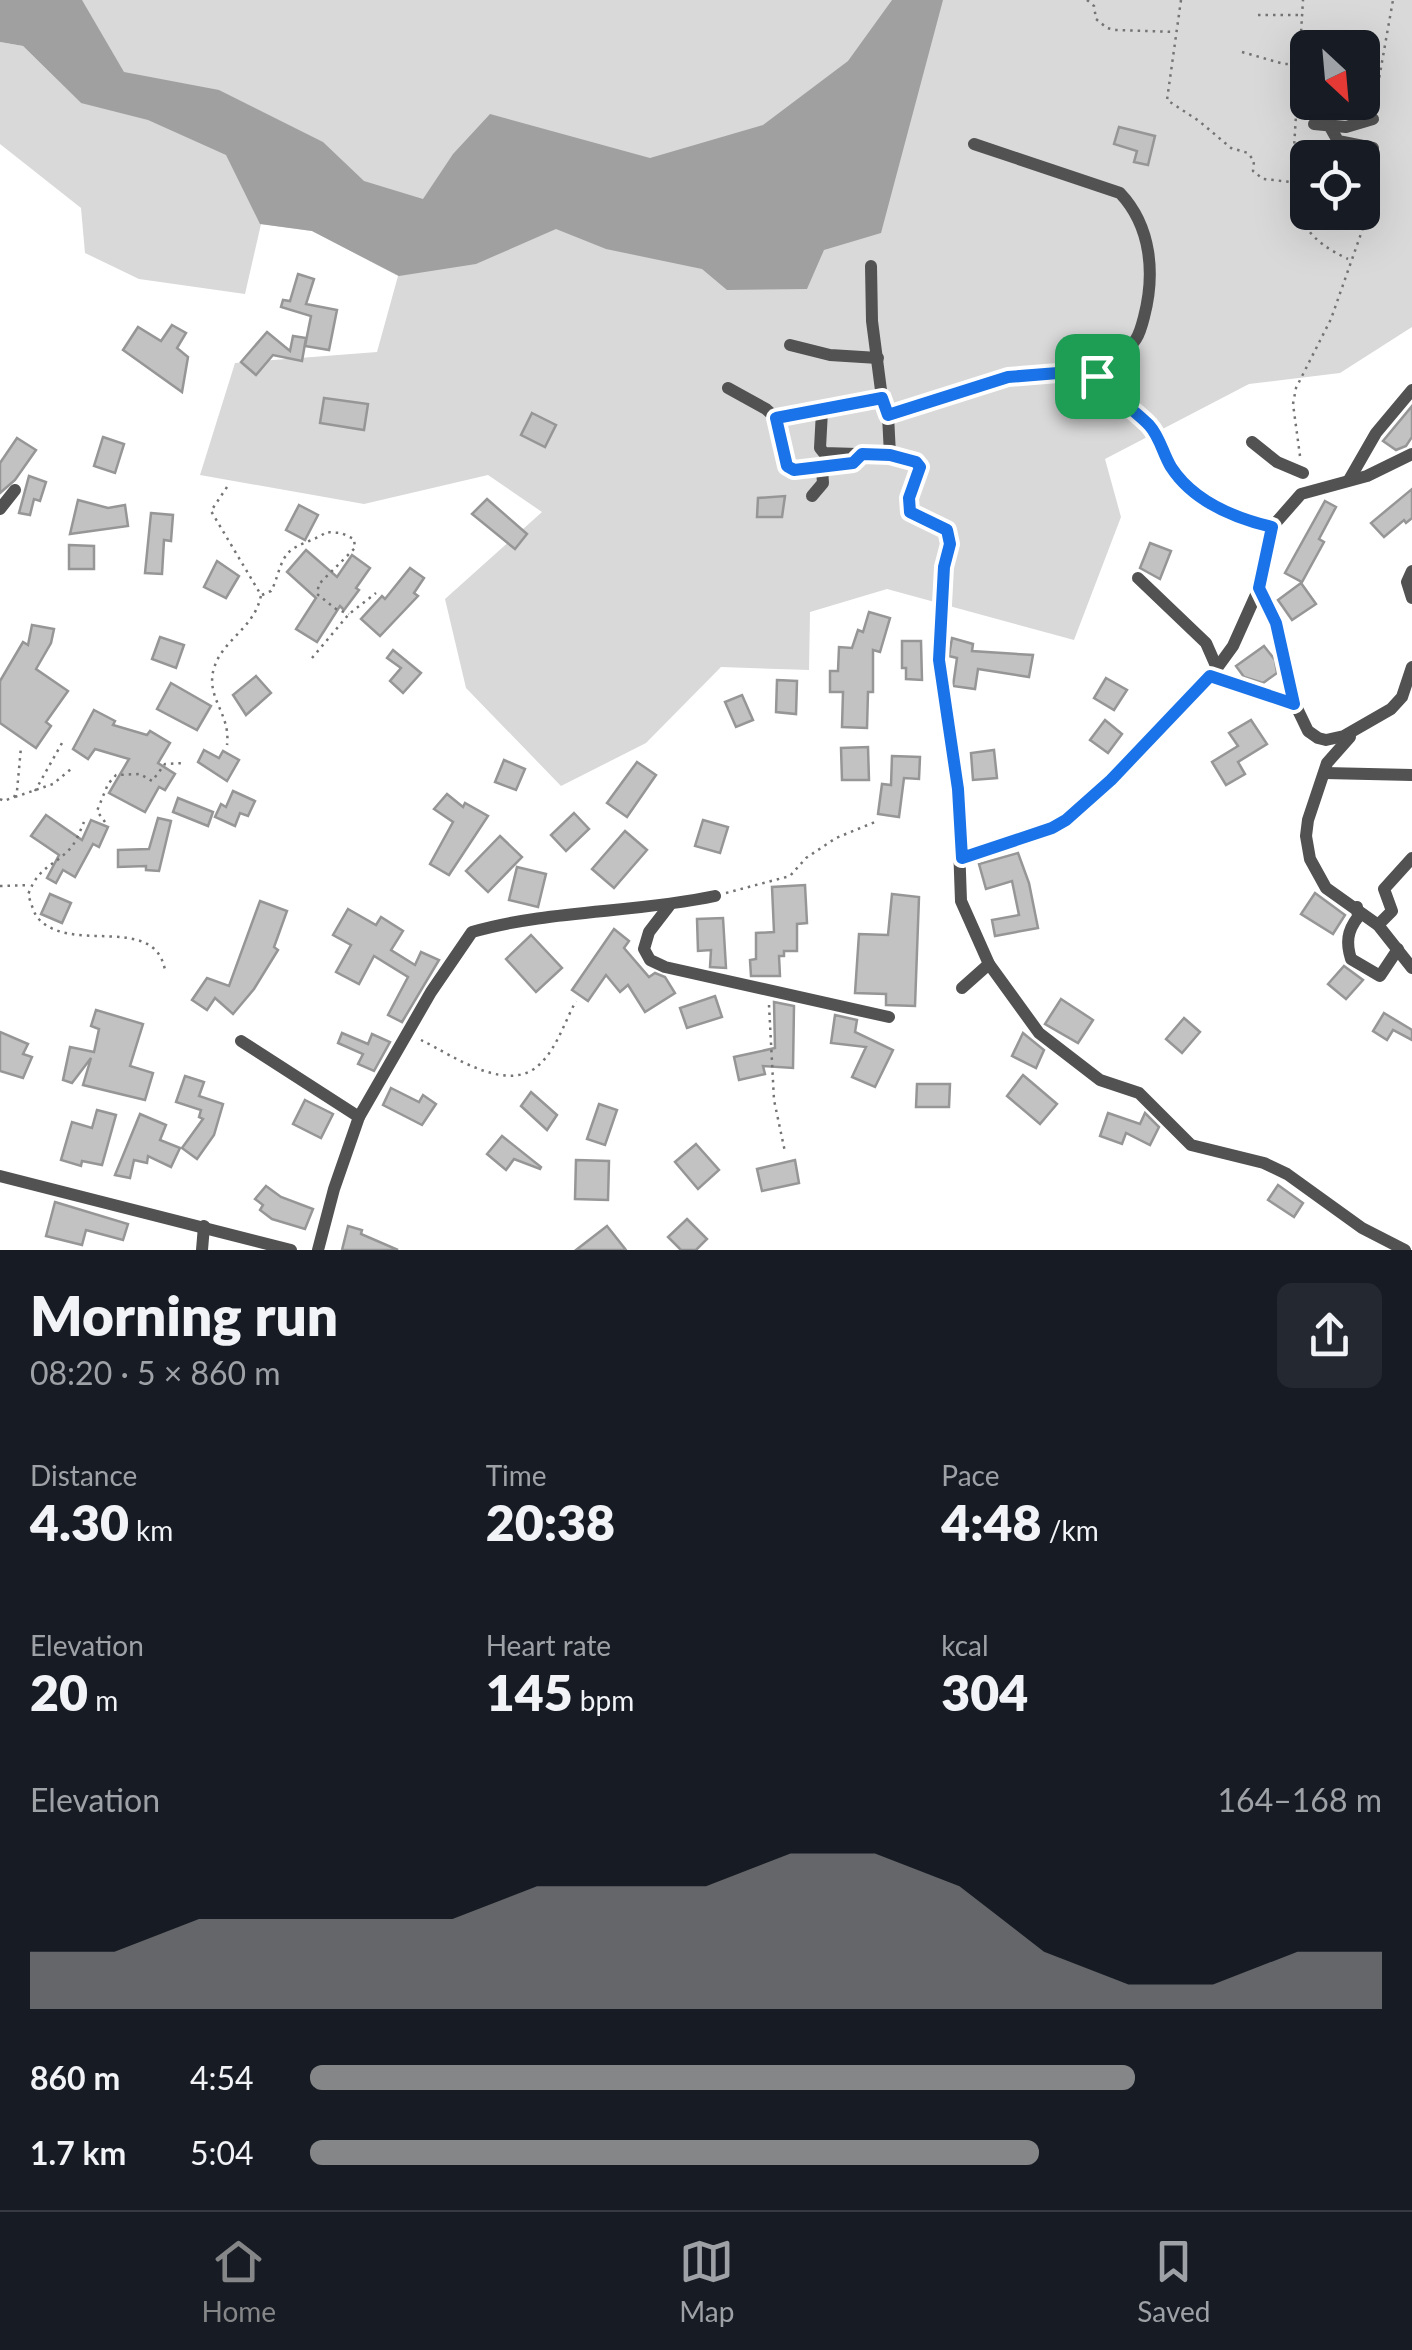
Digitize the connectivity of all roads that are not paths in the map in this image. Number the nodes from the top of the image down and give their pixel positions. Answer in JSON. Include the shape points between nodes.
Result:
{"nodes":[{"id":1,"x":1371,"y":120,"type":"edge"},
{"id":2,"x":1314,"y":124,"type":"dead end"},
{"id":3,"x":1330,"y":125,"type":"junction"},
{"id":4,"x":1338,"y":140,"type":"edge"},
{"id":5,"x":974,"y":144,"type":"dead end"},
{"id":6,"x":871,"y":266,"type":"dead end"},
{"id":7,"x":790,"y":345,"type":"dead end"},
{"id":8,"x":878,"y":358,"type":"junction"},
{"id":9,"x":1097,"y":376,"type":"junction"},
{"id":10,"x":728,"y":388,"type":"dead end"},
{"id":11,"x":1412,"y":390,"type":"edge"},
{"id":12,"x":882,"y":398,"type":"junction"},
{"id":13,"x":822,"y":412,"type":"junction"},
{"id":14,"x":888,"y":415,"type":"junction"},
{"id":15,"x":776,"y":418,"type":"junction"},
{"id":16,"x":1252,"y":442,"type":"dead end"},
{"id":17,"x":862,"y":454,"type":"junction"},
{"id":18,"x":1412,"y":454,"type":"edge"},
{"id":19,"x":890,"y":455,"type":"junction"},
{"id":20,"x":822,"y":469,"type":"junction"},
{"id":21,"x":1304,"y":473,"type":"road end"},
{"id":22,"x":1350,"y":480,"type":"junction"},
{"id":23,"x":15,"y":490,"type":"dead end"},
{"id":24,"x":812,"y":496,"type":"dead end"},
{"id":25,"x":0,"y":509,"type":"edge"},
{"id":26,"x":1272,"y":527,"type":"junction"},
{"id":27,"x":1412,"y":571,"type":"edge"},
{"id":28,"x":1138,"y":578,"type":"dead end"},
{"id":29,"x":1259,"y":588,"type":"junction"},
{"id":30,"x":1412,"y":598,"type":"edge"},
{"id":31,"x":1412,"y":668,"type":"edge"},
{"id":32,"x":1214,"y":672,"type":"junction"},
{"id":33,"x":1407,"y":696,"type":"edge"},
{"id":34,"x":1294,"y":704,"type":"junction"},
{"id":35,"x":1364,"y":727,"type":"junction"},
{"id":36,"x":1308,"y":731,"type":"junction"},
{"id":37,"x":1326,"y":768,"type":"junction"},
{"id":38,"x":1412,"y":775,"type":"edge"},
{"id":39,"x":962,"y":858,"type":"junction"},
{"id":40,"x":1412,"y":858,"type":"edge"},
{"id":41,"x":714,"y":896,"type":"road end"},
{"id":42,"x":668,"y":906,"type":"junction"},
{"id":43,"x":1356,"y":908,"type":"junction"},
{"id":44,"x":1378,"y":924,"type":"junction"},
{"id":45,"x":1398,"y":949,"type":"junction"},
{"id":46,"x":989,"y":964,"type":"junction"},
{"id":47,"x":1412,"y":968,"type":"edge"},
{"id":48,"x":962,"y":988,"type":"dead end"},
{"id":49,"x":888,"y":1017,"type":"dead end"},
{"id":50,"x":242,"y":1041,"type":"dead end"},
{"id":51,"x":359,"y":1116,"type":"junction"},
{"id":52,"x":0,"y":1176,"type":"edge"},
{"id":53,"x":204,"y":1226,"type":"junction"},
{"id":54,"x":202,"y":1250,"type":"edge"},
{"id":55,"x":291,"y":1250,"type":"edge"},
{"id":56,"x":318,"y":1250,"type":"edge"},
{"id":57,"x":1405,"y":1250,"type":"edge"}],
"edges":[{"from":1,"to":3,"type":"street"},
{"from":2,"to":3,"type":"street"},
{"from":3,"to":4,"type":"street"},
{"from":5,"to":9,"type":"street","via":[[1120,193],[1129,203],[1148,250],[1152,282],[1138,337]]},
{"from":6,"to":8,"type":"street"},
{"from":7,"to":8,"type":"street"},
{"from":8,"to":12,"type":"street"},
{"from":9,"to":14,"type":"street","via":[[1008,377]]},
{"from":9,"to":26,"type":"street","via":[[1150,427],[1172,470],[1200,497]]},
{"from":10,"to":15,"type":"street"},
{"from":11,"to":22,"type":"street"},
{"from":12,"to":13,"type":"street"},
{"from":12,"to":14,"type":"street"},
{"from":13,"to":15,"type":"street"},
{"from":13,"to":17,"type":"street","via":[[824,453]]},
{"from":14,"to":19,"type":"street"},
{"from":15,"to":20,"type":"street","via":[[787,466]]},
{"from":16,"to":21,"type":"street"},
{"from":17,"to":19,"type":"street"},
{"from":17,"to":20,"type":"street","via":[[853,463]]},
{"from":18,"to":22,"type":"street"},
{"from":19,"to":39,"type":"street","via":[[920,467],[910,512],[949,536],[939,660]]},
{"from":20,"to":24,"type":"street","via":[[823,483]]},
{"from":22,"to":26,"type":"street","via":[[1301,494]]},
{"from":23,"to":25,"type":"street"},
{"from":26,"to":29,"type":"street"},
{"from":27,"to":30,"type":"street"},
{"from":28,"to":32,"type":"street","via":[[1206,643]]},
{"from":29,"to":32,"type":"street"},
{"from":29,"to":34,"type":"street","via":[[1276,623]]},
{"from":31,"to":33,"type":"street"},
{"from":32,"to":34,"type":"street"},
{"from":32,"to":39,"type":"street","via":[[1066,820]]},
{"from":33,"to":35,"type":"street"},
{"from":34,"to":36,"type":"street"},
{"from":35,"to":36,"type":"street","via":[[1326,740]]},
{"from":35,"to":37,"type":"street"},
{"from":36,"to":37,"type":"street"},
{"from":37,"to":38,"type":"street"},
{"from":37,"to":43,"type":"street","via":[[1308,820],[1310,860],[1326,888]]},
{"from":39,"to":46,"type":"street","via":[[961,901]]},
{"from":40,"to":44,"type":"street","via":[[1384,889],[1392,911]]},
{"from":41,"to":42,"type":"street"},
{"from":42,"to":49,"type":"street","via":[[646,941],[650,960]]},
{"from":42,"to":51,"type":"street","via":[[472,932]]},
{"from":43,"to":44,"type":"street"},
{"from":43,"to":45,"type":"street","via":[[1347,947],[1351,959],[1380,976]]},
{"from":44,"to":45,"type":"street"},
{"from":45,"to":47,"type":"street"},
{"from":46,"to":48,"type":"street"},
{"from":46,"to":57,"type":"street","via":[[1039,1032],[1100,1080],[1139,1093],[1191,1145],[1264,1162]]},
{"from":50,"to":51,"type":"street"},
{"from":51,"to":56,"type":"street"},
{"from":52,"to":53,"type":"street"},
{"from":53,"to":54,"type":"street"},
{"from":53,"to":55,"type":"street"}]}
